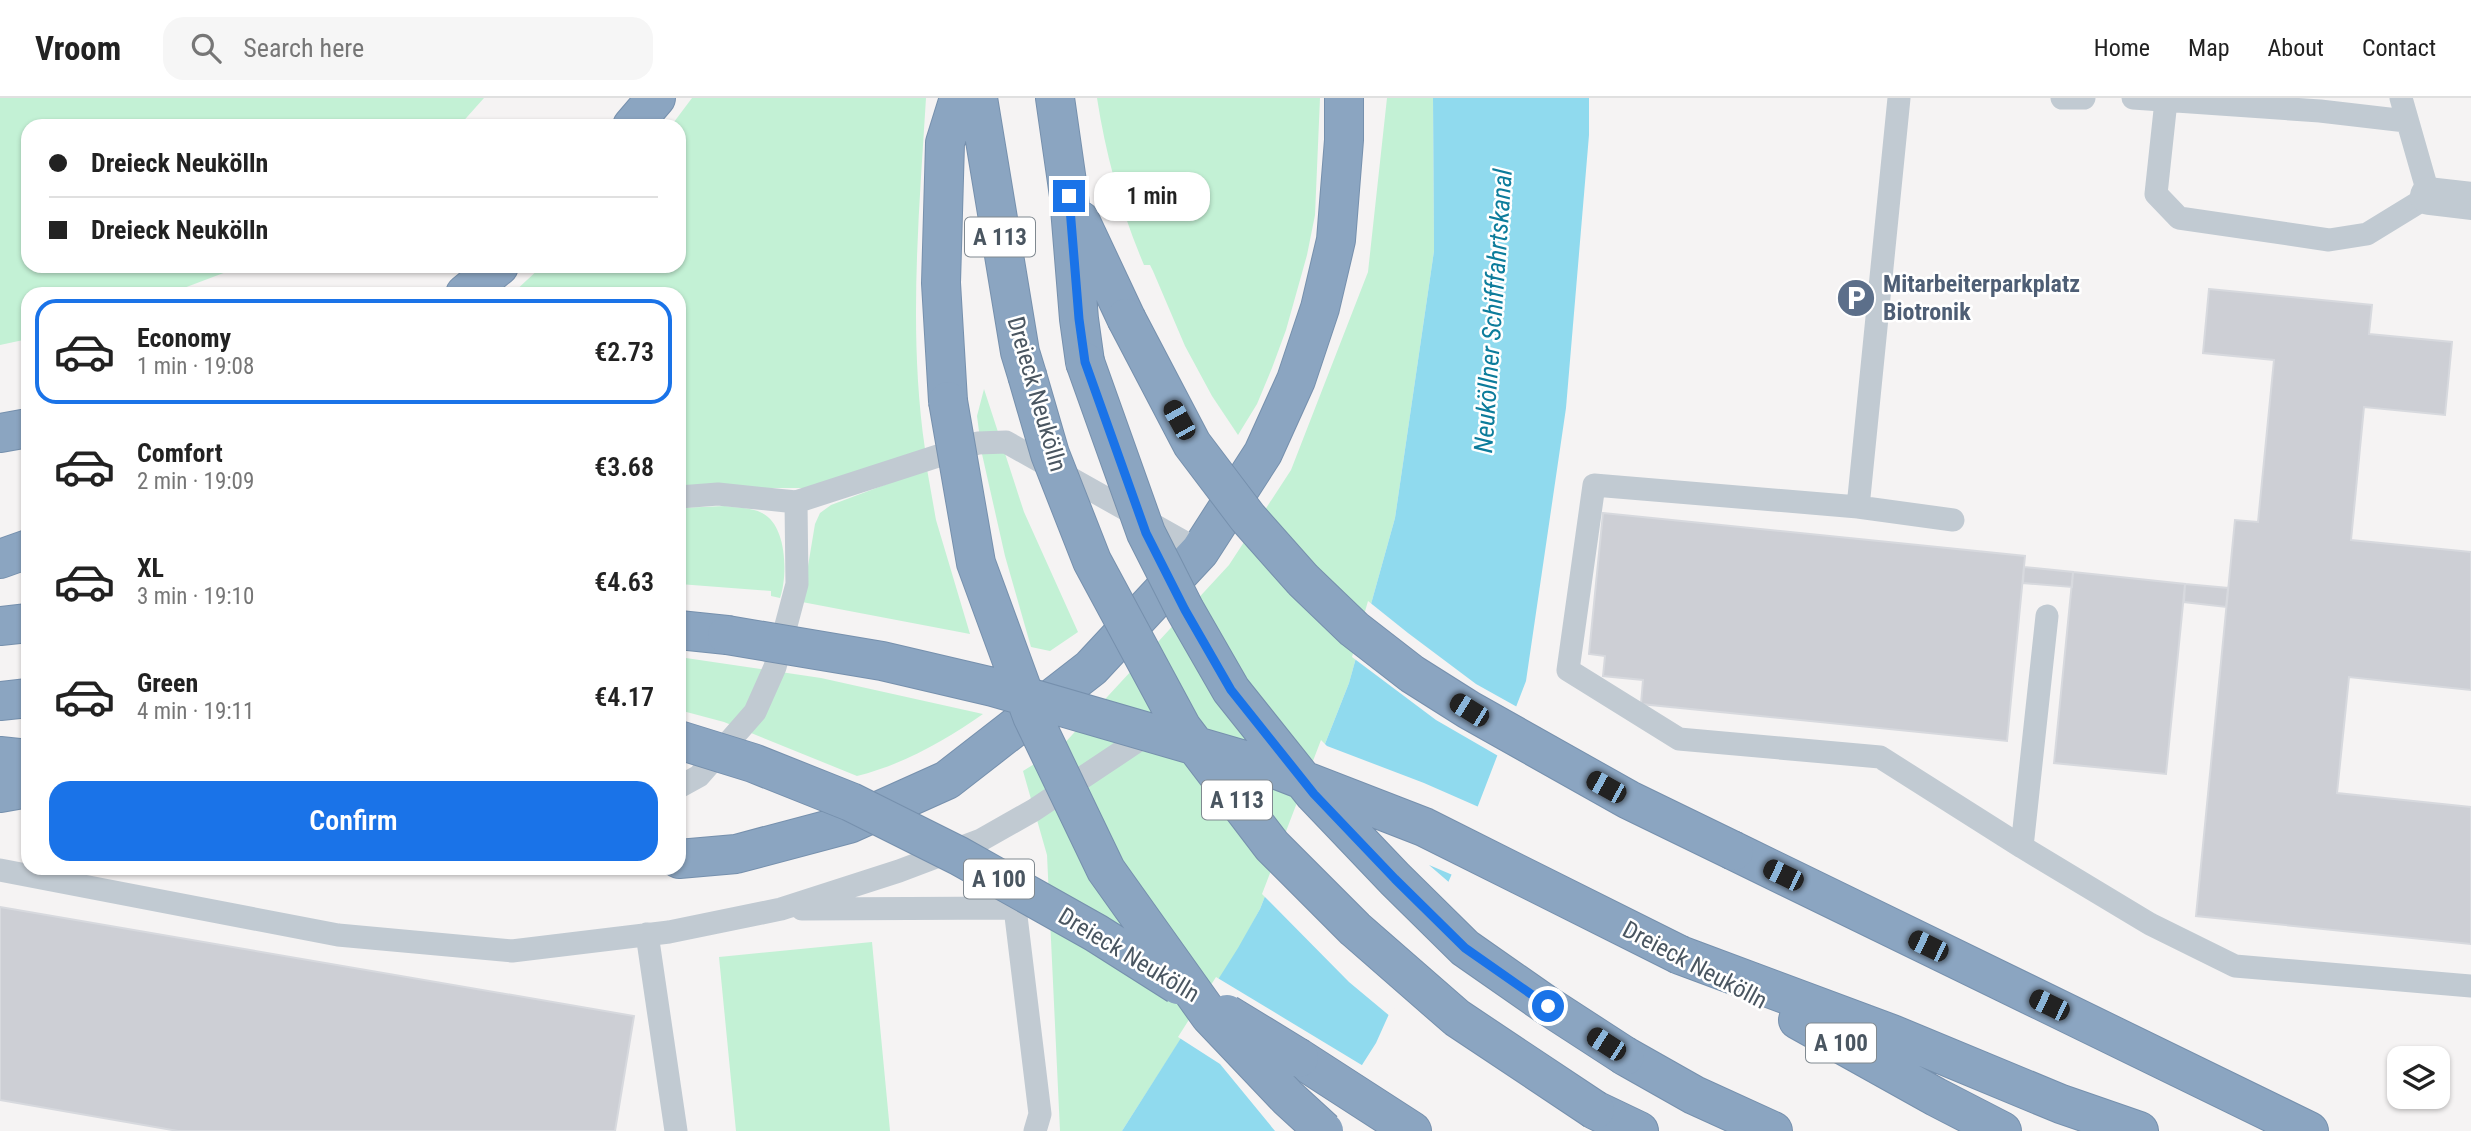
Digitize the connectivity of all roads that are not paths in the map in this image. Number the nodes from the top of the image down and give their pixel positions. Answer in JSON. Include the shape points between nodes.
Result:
{"nodes":[{"id":1,"x":656,"y":98,"type":"edge"},
{"id":2,"x":959,"y":98,"type":"edge"},
{"id":3,"x":978,"y":98,"type":"edge"},
{"id":4,"x":1055,"y":98,"type":"edge"},
{"id":5,"x":1344,"y":98,"type":"edge"},
{"id":6,"x":1899,"y":98,"type":"edge"},
{"id":7,"x":2063,"y":98,"type":"edge"},
{"id":8,"x":2084,"y":98,"type":"edge"},
{"id":9,"x":2133,"y":98,"type":"edge"},
{"id":10,"x":2401,"y":98,"type":"edge"},
{"id":11,"x":2166,"y":101,"type":"junction"},
{"id":12,"x":638,"y":119,"type":"edge"},
{"id":13,"x":2406,"y":121,"type":"junction"},
{"id":14,"x":1069,"y":196,"type":"junction"},
{"id":15,"x":2429,"y":196,"type":"junction"},
{"id":16,"x":2471,"y":201,"type":"edge"},
{"id":17,"x":490,"y":273,"type":"edge"},
{"id":18,"x":474,"y":287,"type":"edge"},
{"id":19,"x":21,"y":429,"type":"edge"},
{"id":20,"x":0,"y":433,"type":"edge"},
{"id":21,"x":686,"y":496,"type":"edge"},
{"id":22,"x":796,"y":502,"type":"junction"},
{"id":23,"x":1858,"y":507,"type":"junction"},
{"id":24,"x":1954,"y":520,"type":"dead end"},
{"id":25,"x":1200,"y":551,"type":"junction"},
{"id":26,"x":21,"y":552,"type":"edge"},
{"id":27,"x":0,"y":559,"type":"edge"},
{"id":28,"x":2047,"y":616,"type":"dead end"},
{"id":29,"x":21,"y":624,"type":"edge"},
{"id":30,"x":0,"y":626,"type":"edge"},
{"id":31,"x":686,"y":630,"type":"edge"},
{"id":32,"x":21,"y":699,"type":"edge"},
{"id":33,"x":0,"y":701,"type":"edge"},
{"id":34,"x":686,"y":742,"type":"edge"},
{"id":35,"x":1136,"y":742,"type":"dead end"},
{"id":36,"x":0,"y":756,"type":"edge"},
{"id":37,"x":21,"y":758,"type":"edge"},
{"id":38,"x":686,"y":783,"type":"edge"},
{"id":39,"x":21,"y":789,"type":"edge"},
{"id":40,"x":0,"y":793,"type":"edge"},
{"id":41,"x":2022,"y":847,"type":"junction"},
{"id":42,"x":686,"y":858,"type":"edge"},
{"id":43,"x":0,"y":870,"type":"edge"},
{"id":44,"x":21,"y":874,"type":"edge"},
{"id":45,"x":26,"y":875,"type":"edge"},
{"id":46,"x":781,"y":909,"type":"junction"},
{"id":47,"x":647,"y":934,"type":"junction"},
{"id":48,"x":1680,"y":955,"type":"junction"},
{"id":49,"x":2471,"y":986,"type":"edge"},
{"id":50,"x":676,"y":1131,"type":"edge"},
{"id":51,"x":1035,"y":1131,"type":"edge"},
{"id":52,"x":1324,"y":1131,"type":"edge"},
{"id":53,"x":1412,"y":1131,"type":"edge"},
{"id":54,"x":1639,"y":1131,"type":"edge"},
{"id":55,"x":1773,"y":1131,"type":"edge"},
{"id":56,"x":2002,"y":1131,"type":"edge"},
{"id":57,"x":2139,"y":1131,"type":"edge"},
{"id":58,"x":2309,"y":1131,"type":"edge"}],
"edges":[{"from":1,"to":12,"type":"highway"},
{"from":2,"to":52,"type":"highway","bridge":true,"via":[[945,143],[941,283],[948,401],[976,563],[1032,716],[1106,870],[1210,1016]]},
{"from":3,"to":54,"type":"highway","name":"Dreieck Neukölln","number":"A 113","bridge":true,"via":[[1020,352],[1050,454],[1092,561],[1182,728],[1272,846],[1355,929],[1457,1018],[1595,1110]]},
{"from":4,"to":14,"type":"highway","number":"A 113"},
{"from":5,"to":25,"type":"highway","via":[[1336,240],[1320,308],[1296,380],[1263,453]]},
{"from":6,"to":23,"type":"lane"},
{"from":7,"to":8,"type":"lane"},
{"from":9,"to":11,"type":"lane"},
{"from":10,"to":13,"type":"lane"},
{"from":11,"to":13,"type":"lane"},
{"from":11,"to":15,"type":"lane","via":[[2157,194],[2179,218],[2329,240],[2367,234]]},
{"from":13,"to":15,"type":"lane"},
{"from":14,"to":55,"type":"highway","number":"A 113","bridge":true,"via":[[1085,362],[1146,533],[1231,690],[1314,794],[1465,948],[1625,1056],[1694,1095]]},
{"from":14,"to":58,"type":"highway","bridge":true,"via":[[1192,444],[1303,580],[1354,629],[1412,674],[1629,800]]},
{"from":15,"to":16,"type":"street"},
{"from":17,"to":18,"type":"highway"},
{"from":19,"to":20,"type":"highway"},
{"from":21,"to":22,"type":"lane","via":[[718,494]]},
{"from":22,"to":25,"type":"lane","via":[[978,443],[1006,442]]},
{"from":22,"to":38,"type":"lane","via":[[797,584],[775,667],[755,712],[699,776]]},
{"from":23,"to":24,"type":"lane"},
{"from":23,"to":41,"type":"lane","via":[[1594,485],[1568,670],[1679,739],[1880,757]]},
{"from":25,"to":42,"type":"highway","via":[[1091,668],[947,780],[849,824],[736,853]]},
{"from":26,"to":27,"type":"highway"},
{"from":28,"to":41,"type":"lane"},
{"from":29,"to":30,"type":"highway"},
{"from":31,"to":48,"type":"highway","name":"Dreieck Neukölln","number":"A 100","bridge":true,"via":[[882,661],[993,687],[1272,768],[1424,827]]},
{"from":32,"to":33,"type":"highway"},
{"from":34,"to":53,"type":"highway","name":"Dreieck Neukölln","number":"A 100","bridge":true,"via":[[851,802],[959,856],[1096,933]]},
{"from":35,"to":46,"type":"lane","via":[[981,840]]},
{"from":36,"to":37,"type":"highway"},
{"from":39,"to":40,"type":"highway"},
{"from":41,"to":49,"type":"lane","via":[[2150,924],[2235,966]]},
{"from":43,"to":44,"type":"lane"},
{"from":45,"to":47,"type":"lane","via":[[338,935],[512,951]]},
{"from":46,"to":47,"type":"lane"},
{"from":46,"to":51,"type":"lane","via":[[1015,908],[1040,1114]]},
{"from":47,"to":50,"type":"lane"},
{"from":48,"to":56,"type":"highway","name":"Dreieck Neukölln","number":"A 100"},
{"from":48,"to":57,"type":"highway"}]}
